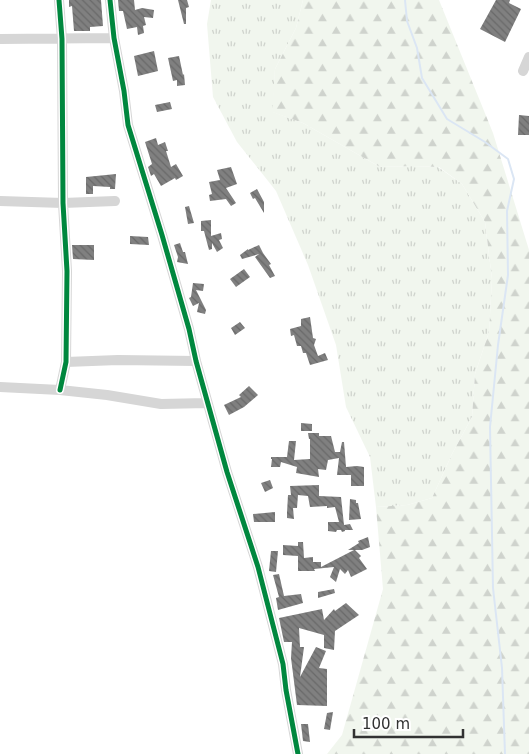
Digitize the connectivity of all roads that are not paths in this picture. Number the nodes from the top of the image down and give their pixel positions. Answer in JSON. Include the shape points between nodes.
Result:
{"nodes":[{"id":1,"x":59,"y":0,"type":"edge"},
{"id":2,"x":110,"y":0,"type":"edge"},
{"id":3,"x":114,"y":38,"type":"junction"},
{"id":4,"x":0,"y":39,"type":"edge"},
{"id":5,"x":62,"y":39,"type":"junction"},
{"id":6,"x":529,"y":57,"type":"edge"},
{"id":7,"x":523,"y":71,"type":"dead end"},
{"id":8,"x":0,"y":201,"type":"edge"},
{"id":9,"x":115,"y":201,"type":"dead end"},
{"id":10,"x":63,"y":203,"type":"junction"},
{"id":11,"x":196,"y":361,"type":"junction"},
{"id":12,"x":66,"y":362,"type":"junction"},
{"id":13,"x":0,"y":388,"type":"edge"},
{"id":14,"x":60,"y":390,"type":"junction"},
{"id":15,"x":207,"y":403,"type":"junction"},
{"id":16,"x":298,"y":754,"type":"edge"}],
"edges":[{"from":1,"to":5,"type":"street"},
{"from":2,"to":3,"type":"street"},
{"from":3,"to":5,"type":"street"},
{"from":3,"to":11,"type":"street","via":[[128,125],[187,319]]},
{"from":4,"to":5,"type":"street"},
{"from":5,"to":10,"type":"street"},
{"from":6,"to":7,"type":"street"},
{"from":8,"to":10,"type":"street"},
{"from":9,"to":10,"type":"street"},
{"from":10,"to":12,"type":"street","via":[[67,271]]},
{"from":11,"to":12,"type":"street"},
{"from":11,"to":15,"type":"street"},
{"from":12,"to":14,"type":"street"},
{"from":13,"to":14,"type":"street"},
{"from":14,"to":15,"type":"street","via":[[161,404]]},
{"from":15,"to":16,"type":"street","via":[[258,567],[283,664]]}]}
